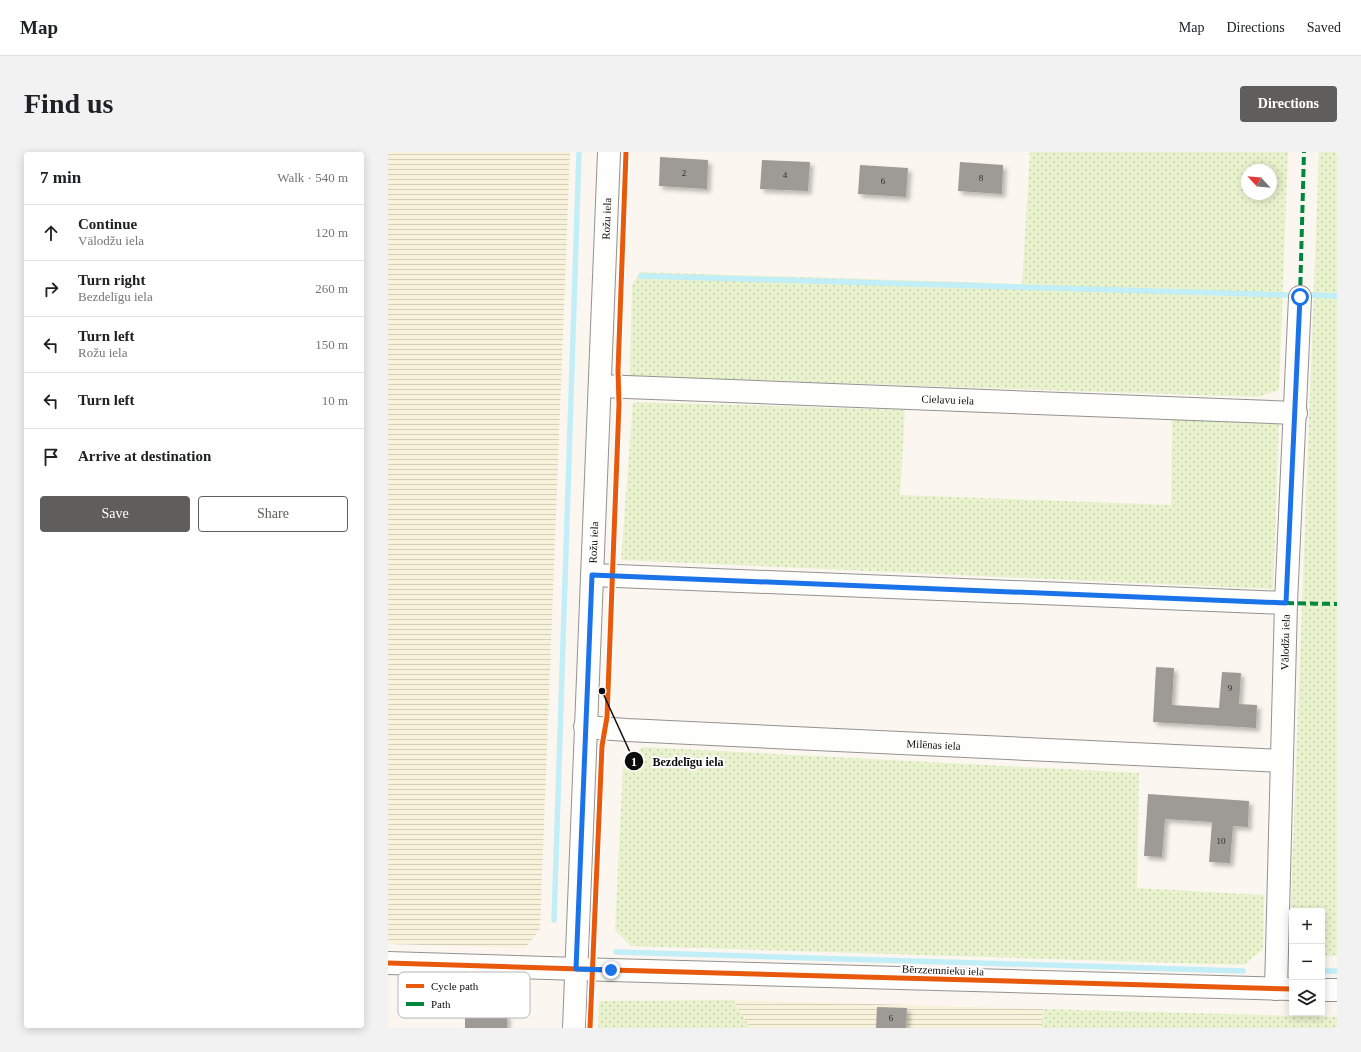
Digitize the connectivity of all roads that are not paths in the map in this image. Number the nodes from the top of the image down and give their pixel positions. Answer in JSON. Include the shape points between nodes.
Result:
{"nodes":[{"id":1,"x":609,"y":152,"type":"edge"},
{"id":2,"x":1300,"y":297,"type":"dead end"},
{"id":3,"x":600,"y":386,"type":"junction"},
{"id":4,"x":1296,"y":413,"type":"junction"},
{"id":5,"x":592,"y":575,"type":"junction"},
{"id":6,"x":1286,"y":603,"type":"junction"},
{"id":7,"x":586,"y":727,"type":"junction"},
{"id":8,"x":1282,"y":761,"type":"junction"},
{"id":9,"x":388,"y":963,"type":"edge"},
{"id":10,"x":585,"y":969,"type":"junction"},
{"id":11,"x":1284,"y":989,"type":"edge"},
{"id":12,"x":1325,"y":990,"type":"edge"},
{"id":13,"x":1337,"y":990,"type":"edge"},
{"id":14,"x":574,"y":1028,"type":"edge"}],
"edges":[{"from":1,"to":3,"type":"street","name":"Rožu iela"},
{"from":2,"to":4,"type":"street","name":"Vālodžu iela"},
{"from":3,"to":4,"type":"street","name":"Cielavu iela"},
{"from":3,"to":5,"type":"street","name":"Rožu iela"},
{"from":4,"to":6,"type":"street","name":"Vālodžu iela"},
{"from":5,"to":6,"type":"street"},
{"from":5,"to":7,"type":"street","name":"Rožu iela"},
{"from":6,"to":8,"type":"street","name":"Vālodžu iela"},
{"from":7,"to":8,"type":"street","name":"Milēnas iela"},
{"from":7,"to":10,"type":"street","name":"Rožu iela"},
{"from":8,"to":11,"type":"street","name":"Vālodžu iela"},
{"from":9,"to":10,"type":"street","name":"Bērzzemnieku iela"},
{"from":10,"to":11,"type":"street","name":"Bērzzemnieku iela"},
{"from":10,"to":14,"type":"street","name":"Rožu iela"},
{"from":12,"to":13,"type":"street"}]}
